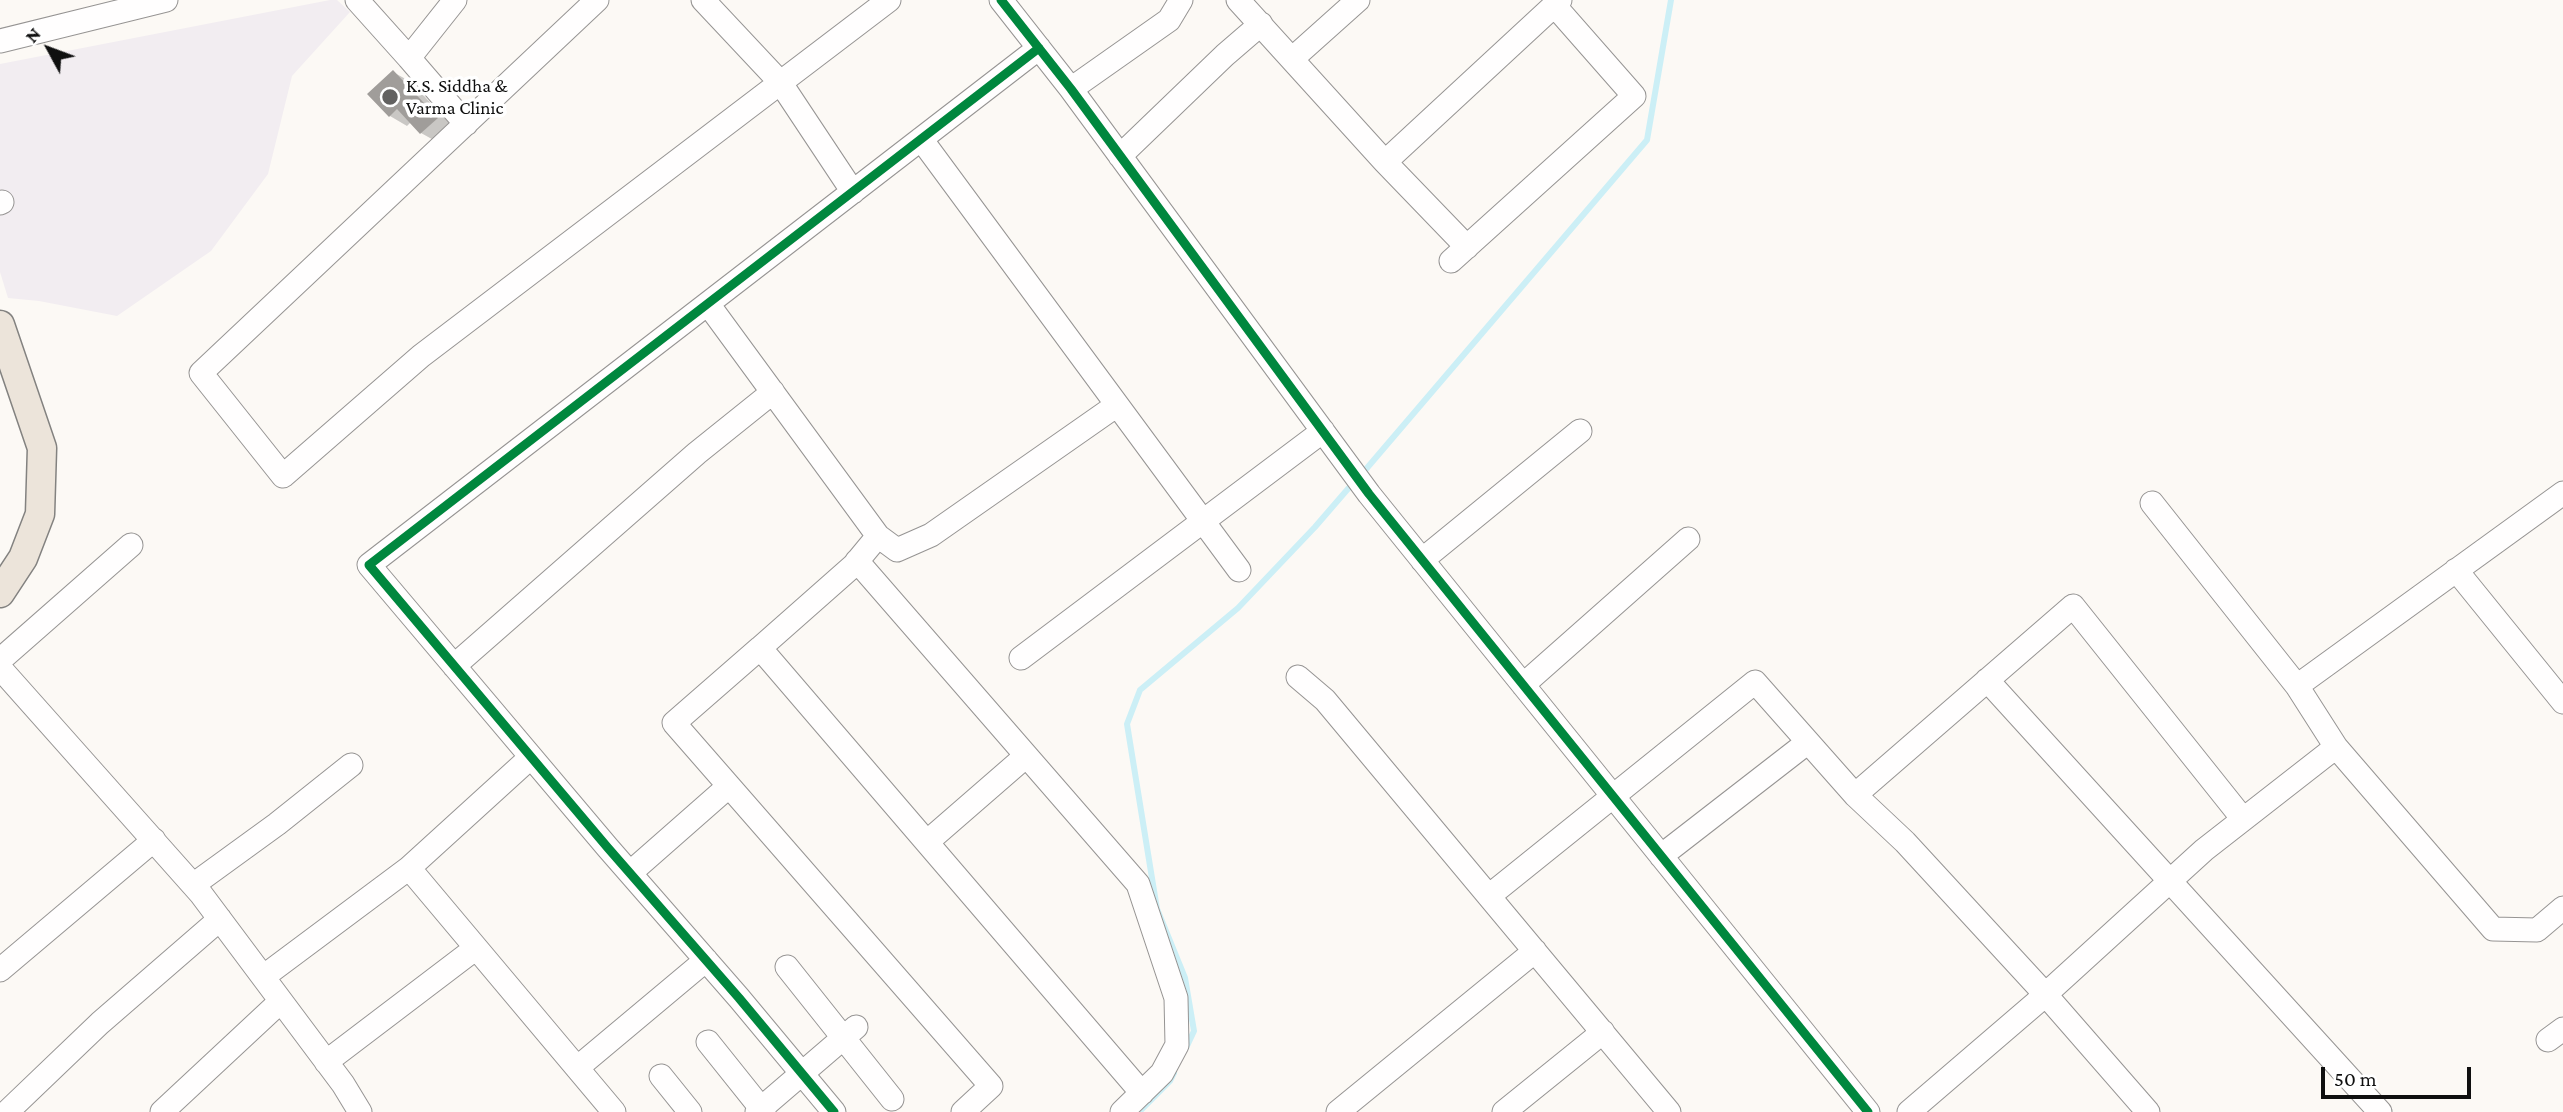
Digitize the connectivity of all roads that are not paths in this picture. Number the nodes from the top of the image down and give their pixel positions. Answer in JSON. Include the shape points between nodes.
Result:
{"nodes":[{"id":1,"x":166,"y":0,"type":"edge"},
{"id":2,"x":357,"y":0,"type":"edge"},
{"id":3,"x":455,"y":0,"type":"edge"},
{"id":4,"x":597,"y":0,"type":"edge"},
{"id":5,"x":704,"y":0,"type":"edge"},
{"id":6,"x":889,"y":0,"type":"edge"},
{"id":7,"x":1001,"y":0,"type":"edge"},
{"id":8,"x":1181,"y":0,"type":"edge"},
{"id":9,"x":1238,"y":0,"type":"edge"},
{"id":10,"x":1358,"y":0,"type":"edge"},
{"id":11,"x":1557,"y":3,"type":"edge"},
{"id":12,"x":1261,"y":24,"type":"junction"},
{"id":13,"x":0,"y":41,"type":"edge"},
{"id":14,"x":1039,"y":48,"type":"junction"},
{"id":15,"x":409,"y":58,"type":"junction"},
{"id":16,"x":1292,"y":59,"type":"junction"},
{"id":17,"x":780,"y":82,"type":"junction"},
{"id":18,"x":1071,"y":89,"type":"junction"},
{"id":19,"x":466,"y":124,"type":"junction"},
{"id":20,"x":921,"y":139,"type":"junction"},
{"id":21,"x":1120,"y":156,"type":"junction"},
{"id":22,"x":1385,"y":162,"type":"junction"},
{"id":23,"x":853,"y":192,"type":"junction"},
{"id":24,"x":708,"y":304,"type":"junction"},
{"id":25,"x":0,"y":325,"type":"edge"},
{"id":26,"x":0,"y":365,"type":"edge"},
{"id":27,"x":773,"y":393,"type":"junction"},
{"id":28,"x":1117,"y":405,"type":"junction"},
{"id":29,"x":1323,"y":431,"type":"junction"},
{"id":30,"x":1580,"y":431,"type":"dead end"},
{"id":31,"x":2563,"y":493,"type":"edge"},
{"id":32,"x":2152,"y":503,"type":"dead end"},
{"id":33,"x":1204,"y":523,"type":"junction"},
{"id":34,"x":878,"y":536,"type":"junction"},
{"id":35,"x":1688,"y":539,"type":"dead end"},
{"id":36,"x":131,"y":545,"type":"dead end"},
{"id":37,"x":1422,"y":560,"type":"junction"},
{"id":38,"x":857,"y":561,"type":"junction"},
{"id":39,"x":1239,"y":569,"type":"dead end"},
{"id":40,"x":2456,"y":570,"type":"junction"},
{"id":41,"x":0,"y":575,"type":"edge"},
{"id":42,"x":0,"y":593,"type":"edge"},
{"id":43,"x":760,"y":648,"type":"junction"},
{"id":44,"x":1021,"y":658,"type":"dead end"},
{"id":45,"x":0,"y":660,"type":"edge"},
{"id":46,"x":454,"y":666,"type":"junction"},
{"id":47,"x":0,"y":668,"type":"edge"},
{"id":48,"x":1298,"y":677,"type":"dead end"},
{"id":49,"x":1987,"y":680,"type":"junction"},
{"id":50,"x":1523,"y":685,"type":"junction"},
{"id":51,"x":2297,"y":685,"type":"junction"},
{"id":52,"x":2563,"y":702,"type":"edge"},
{"id":53,"x":1808,"y":742,"type":"junction"},
{"id":54,"x":2336,"y":747,"type":"junction"},
{"id":55,"x":1026,"y":755,"type":"junction"},
{"id":56,"x":531,"y":757,"type":"junction"},
{"id":57,"x":351,"y":765,"type":"dead end"},
{"id":58,"x":729,"y":786,"type":"junction"},
{"id":59,"x":1855,"y":795,"type":"junction"},
{"id":60,"x":1613,"y":796,"type":"junction"},
{"id":61,"x":2243,"y":819,"type":"junction"},
{"id":62,"x":153,"y":841,"type":"junction"},
{"id":63,"x":927,"y":842,"type":"junction"},
{"id":64,"x":1661,"y":856,"type":"junction"},
{"id":65,"x":409,"y":868,"type":"junction"},
{"id":66,"x":630,"y":873,"type":"junction"},
{"id":67,"x":2170,"y":881,"type":"junction"},
{"id":68,"x":193,"y":885,"type":"junction"},
{"id":69,"x":1489,"y":896,"type":"junction"},
{"id":70,"x":2563,"y":908,"type":"edge"},
{"id":71,"x":220,"y":919,"type":"junction"},
{"id":72,"x":476,"y":948,"type":"junction"},
{"id":73,"x":1535,"y":951,"type":"junction"},
{"id":74,"x":706,"y":960,"type":"junction"},
{"id":75,"x":787,"y":967,"type":"dead end"},
{"id":76,"x":0,"y":970,"type":"edge"},
{"id":77,"x":263,"y":977,"type":"junction"},
{"id":78,"x":2046,"y":994,"type":"junction"},
{"id":79,"x":281,"y":1000,"type":"junction"},
{"id":80,"x":849,"y":1032,"type":"junction"},
{"id":81,"x":1603,"y":1032,"type":"junction"},
{"id":82,"x":708,"y":1042,"type":"dead end"},
{"id":83,"x":326,"y":1062,"type":"junction"},
{"id":84,"x":577,"y":1068,"type":"junction"},
{"id":85,"x":802,"y":1074,"type":"junction"},
{"id":86,"x":661,"y":1076,"type":"dead end"},
{"id":87,"x":1142,"y":1093,"type":"junction"},
{"id":88,"x":892,"y":1099,"type":"dead end"},
{"id":89,"x":761,"y":1111,"type":"edge"},
{"id":90,"x":7,"y":1112,"type":"edge"},
{"id":91,"x":162,"y":1112,"type":"edge"},
{"id":92,"x":360,"y":1112,"type":"edge"},
{"id":93,"x":614,"y":1112,"type":"edge"},
{"id":94,"x":690,"y":1112,"type":"edge"},
{"id":95,"x":834,"y":1112,"type":"edge"},
{"id":96,"x":963,"y":1112,"type":"edge"},
{"id":97,"x":1122,"y":1112,"type":"edge"},
{"id":98,"x":1338,"y":1112,"type":"edge"},
{"id":99,"x":1504,"y":1112,"type":"edge"},
{"id":100,"x":1669,"y":1112,"type":"edge"},
{"id":101,"x":1868,"y":1112,"type":"edge"},
{"id":102,"x":1909,"y":1112,"type":"edge"},
{"id":103,"x":2148,"y":1112,"type":"edge"},
{"id":104,"x":2380,"y":1112,"type":"edge"}],
"edges":[{"from":1,"to":13,"type":"street"},
{"from":2,"to":15,"type":"street"},
{"from":3,"to":15,"type":"street"},
{"from":4,"to":19,"type":"street"},
{"from":5,"to":17,"type":"street"},
{"from":6,"to":17,"type":"street"},
{"from":7,"to":14,"type":"street"},
{"from":8,"to":18,"type":"street","via":[[1169,20]]},
{"from":9,"to":12,"type":"street"},
{"from":10,"to":16,"type":"street"},
{"from":11,"to":22,"type":"street"},
{"from":11,"to":22,"type":"street","via":[[1634,96],[1459,254]]},
{"from":12,"to":16,"type":"street"},
{"from":12,"to":21,"type":"street"},
{"from":14,"to":18,"type":"street"},
{"from":14,"to":20,"type":"street"},
{"from":15,"to":19,"type":"street"},
{"from":16,"to":22,"type":"street"},
{"from":17,"to":19,"type":"street","via":[[421,355],[283,476],[201,373]]},
{"from":17,"to":23,"type":"street"},
{"from":18,"to":21,"type":"street"},
{"from":20,"to":23,"type":"street"},
{"from":20,"to":28,"type":"street"},
{"from":21,"to":29,"type":"street"},
{"from":23,"to":24,"type":"street"},
{"from":24,"to":27,"type":"street"},
{"from":24,"to":46,"type":"street","via":[[369,565]]},
{"from":25,"to":42,"type":"main road","via":[[42,448],[40,514],[23,558]]},
{"from":26,"to":41,"type":"main road","via":[[22,440],[28,504],[14,557]]},
{"from":27,"to":34,"type":"street"},
{"from":27,"to":46,"type":"street","via":[[697,453]]},
{"from":28,"to":33,"type":"street"},
{"from":28,"to":34,"type":"street","via":[[931,535],[897,550]]},
{"from":29,"to":33,"type":"street"},
{"from":29,"to":37,"type":"street"},
{"from":30,"to":37,"type":"street"},
{"from":31,"to":40,"type":"street"},
{"from":32,"to":51,"type":"street"},
{"from":33,"to":39,"type":"street"},
{"from":33,"to":44,"type":"street"},
{"from":34,"to":38,"type":"street"},
{"from":35,"to":50,"type":"street"},
{"from":36,"to":45,"type":"street"},
{"from":37,"to":50,"type":"street"},
{"from":38,"to":43,"type":"street"},
{"from":38,"to":55,"type":"street"},
{"from":40,"to":51,"type":"street"},
{"from":40,"to":52,"type":"street"},
{"from":43,"to":58,"type":"street","via":[[674,723]]},
{"from":43,"to":63,"type":"street"},
{"from":46,"to":56,"type":"street"},
{"from":47,"to":62,"type":"street"},
{"from":48,"to":69,"type":"street","via":[[1325,700]]},
{"from":49,"to":59,"type":"street"},
{"from":49,"to":61,"type":"street","via":[[2073,606]]},
{"from":49,"to":67,"type":"street"},
{"from":50,"to":60,"type":"street"},
{"from":51,"to":54,"type":"street"},
{"from":53,"to":59,"type":"street"},
{"from":53,"to":60,"type":"street","via":[[1755,682]]},
{"from":53,"to":64,"type":"street"},
{"from":54,"to":61,"type":"street"},
{"from":54,"to":70,"type":"street","via":[[2493,929],[2537,930]]},
{"from":55,"to":63,"type":"street"},
{"from":55,"to":87,"type":"street","via":[[1138,884],[1176,998],[1178,1045],[1162,1073]]},
{"from":56,"to":65,"type":"street"},
{"from":56,"to":66,"type":"street"},
{"from":57,"to":68,"type":"street"},
{"from":58,"to":66,"type":"street"},
{"from":58,"to":96,"type":"street","via":[[991,1086]]},
{"from":59,"to":78,"type":"street","via":[[1905,842]]},
{"from":60,"to":64,"type":"street"},
{"from":60,"to":69,"type":"street"},
{"from":61,"to":67,"type":"street"},
{"from":62,"to":68,"type":"street"},
{"from":62,"to":76,"type":"street"},
{"from":63,"to":87,"type":"street"},
{"from":64,"to":101,"type":"street"},
{"from":65,"to":72,"type":"street"},
{"from":65,"to":77,"type":"street"},
{"from":66,"to":74,"type":"street"},
{"from":67,"to":78,"type":"street"},
{"from":67,"to":104,"type":"street"},
{"from":68,"to":71,"type":"street"},
{"from":69,"to":73,"type":"street"},
{"from":71,"to":77,"type":"street"},
{"from":71,"to":90,"type":"street","via":[[100,1023]]},
{"from":72,"to":83,"type":"street"},
{"from":72,"to":84,"type":"street"},
{"from":73,"to":81,"type":"street"},
{"from":73,"to":98,"type":"street"},
{"from":74,"to":84,"type":"street"},
{"from":74,"to":85,"type":"street"},
{"from":75,"to":80,"type":"street"},
{"from":77,"to":79,"type":"street"},
{"from":78,"to":102,"type":"street"},
{"from":78,"to":103,"type":"street"},
{"from":79,"to":83,"type":"street"},
{"from":79,"to":91,"type":"street"},
{"from":80,"to":85,"type":"street"},
{"from":80,"to":88,"type":"street"},
{"from":81,"to":99,"type":"street"},
{"from":81,"to":100,"type":"street"},
{"from":82,"to":89,"type":"street"},
{"from":83,"to":92,"type":"street"},
{"from":84,"to":93,"type":"street"},
{"from":85,"to":89,"type":"street"},
{"from":85,"to":95,"type":"street"},
{"from":86,"to":94,"type":"street"},
{"from":87,"to":97,"type":"street"}]}
